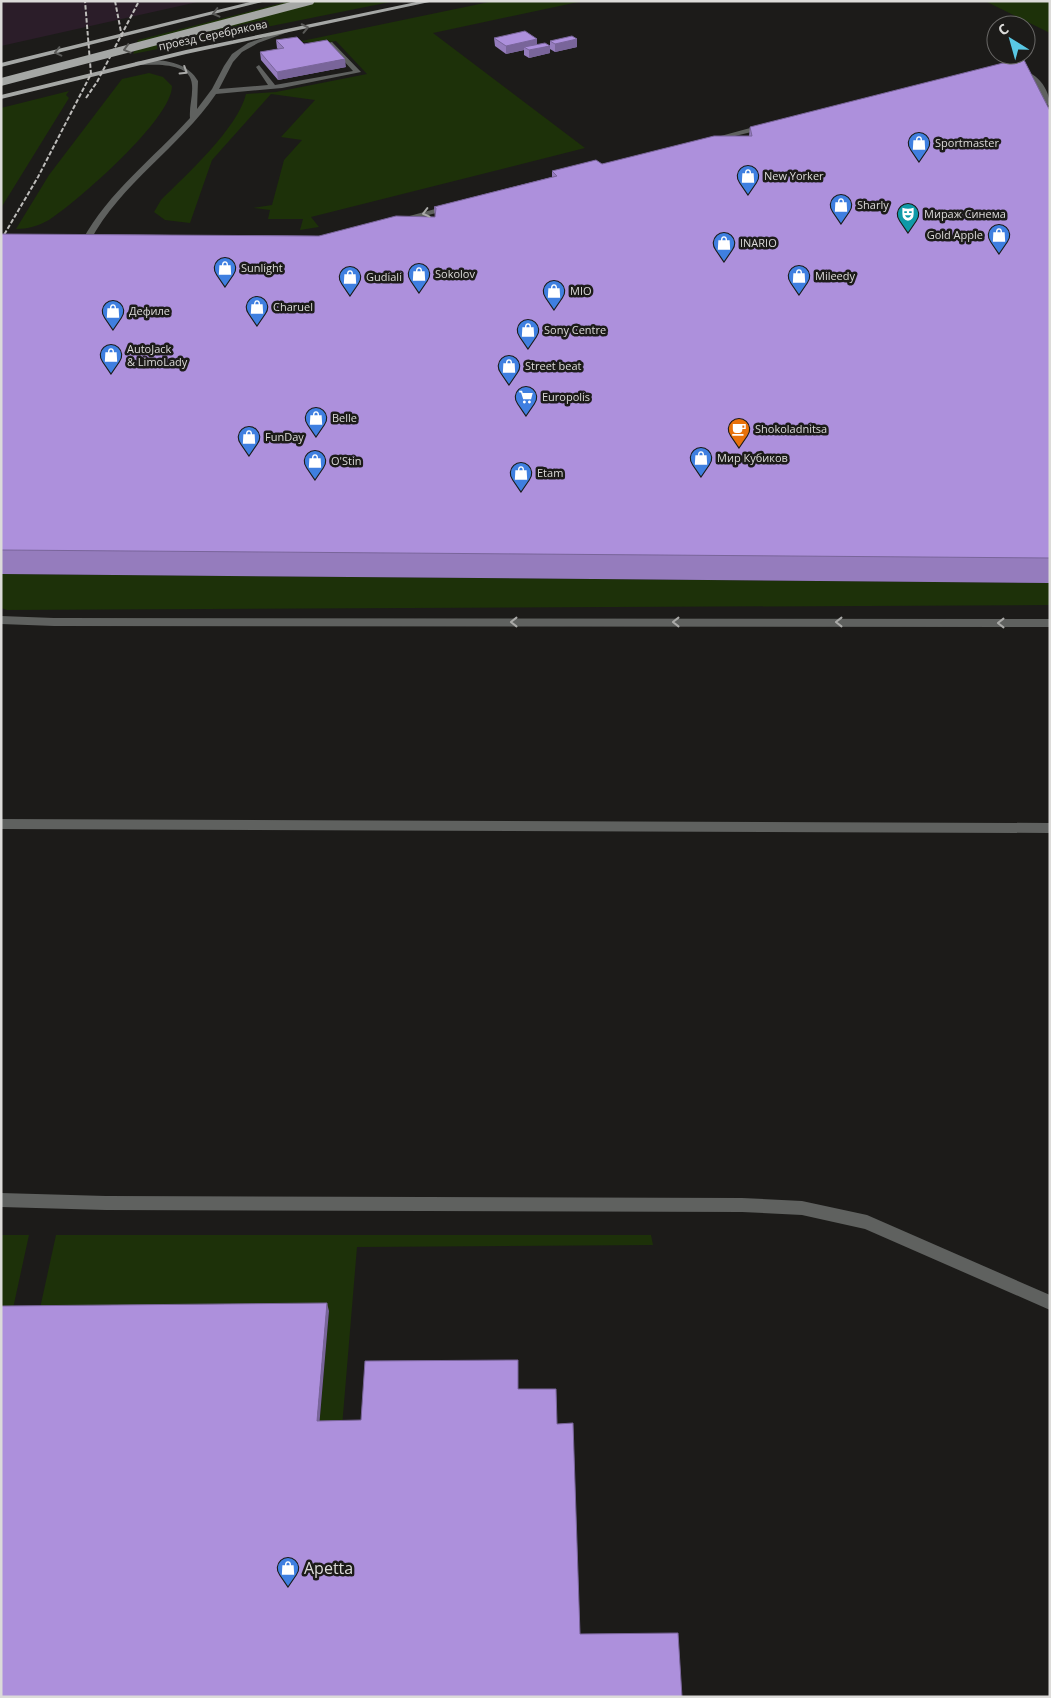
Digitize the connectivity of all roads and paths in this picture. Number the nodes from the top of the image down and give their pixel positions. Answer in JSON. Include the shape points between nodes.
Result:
{"nodes":[{"id":1,"x":263,"y":1,"type":"edge"},
{"id":2,"x":310,"y":1,"type":"edge"},
{"id":3,"x":421,"y":1,"type":"edge"},
{"id":4,"x":431,"y":1,"type":"edge"},
{"id":5,"x":388,"y":11,"type":"junction"},
{"id":6,"x":285,"y":32,"type":"junction"},
{"id":7,"x":307,"y":48,"type":"edge"},
{"id":8,"x":138,"y":63,"type":"junction"},
{"id":9,"x":1,"y":65,"type":"edge"},
{"id":10,"x":259,"y":67,"type":"dead end"},
{"id":11,"x":1014,"y":68,"type":"edge"},
{"id":12,"x":1,"y":82,"type":"edge"},
{"id":13,"x":273,"y":87,"type":"junction"},
{"id":14,"x":214,"y":92,"type":"junction"},
{"id":15,"x":1,"y":97,"type":"edge"},
{"id":16,"x":1050,"y":104,"type":"edge"},
{"id":17,"x":193,"y":116,"type":"junction"},
{"id":18,"x":777,"y":123,"type":"edge"},
{"id":19,"x":697,"y":144,"type":"edge"},
{"id":20,"x":462,"y":204,"type":"edge"},
{"id":21,"x":388,"y":222,"type":"edge"},
{"id":22,"x":96,"y":241,"type":"edge"},
{"id":23,"x":80,"y":242,"type":"junction"},
{"id":24,"x":91,"y":257,"type":"edge"},
{"id":25,"x":1,"y":620,"type":"edge"},
{"id":26,"x":1050,"y":623,"type":"edge"},
{"id":27,"x":1,"y":824,"type":"edge"},
{"id":28,"x":1050,"y":828,"type":"edge"},
{"id":29,"x":1,"y":1200,"type":"edge"},
{"id":30,"x":1050,"y":1303,"type":"edge"}],
"edges":[{"from":1,"to":9,"type":"main road","name":"проезд Серебрякова","one_way":true},
{"from":2,"to":12,"type":"main road","one_way":true,"bridge":true},
{"from":3,"to":5,"type":"street"},
{"from":4,"to":5,"type":"main road","name":"проезд Серебрякова"},
{"from":6,"to":5,"type":"main road","name":"проезд Серебрякова","one_way":true},
{"from":6,"to":8,"type":"main road","name":"проезд Серебрякова"},
{"from":6,"to":14,"type":"street","via":[[241,50],[225,67]]},
{"from":7,"to":13,"type":"street","via":[[332,44],[358,72]]},
{"from":8,"to":15,"type":"main road","name":"проезд Серебрякова"},
{"from":8,"to":17,"type":"street","one_way":true,"via":[[163,63],[191,74],[196,82]]},
{"from":10,"to":13,"type":"street"},
{"from":11,"to":16,"type":"street","via":[[1037,80]]},
{"from":13,"to":14,"type":"street"},
{"from":14,"to":17,"type":"street"},
{"from":17,"to":23,"type":"street","via":[[175,139],[102,211]]},
{"from":18,"to":19,"type":"street"},
{"from":20,"to":21,"type":"street","one_way":true},
{"from":22,"to":23,"type":"street"},
{"from":23,"to":24,"type":"street"},
{"from":26,"to":25,"type":"street","one_way":true},
{"from":27,"to":28,"type":"street"},
{"from":29,"to":30,"type":"street","via":[[802,1208],[867,1222]]}]}
